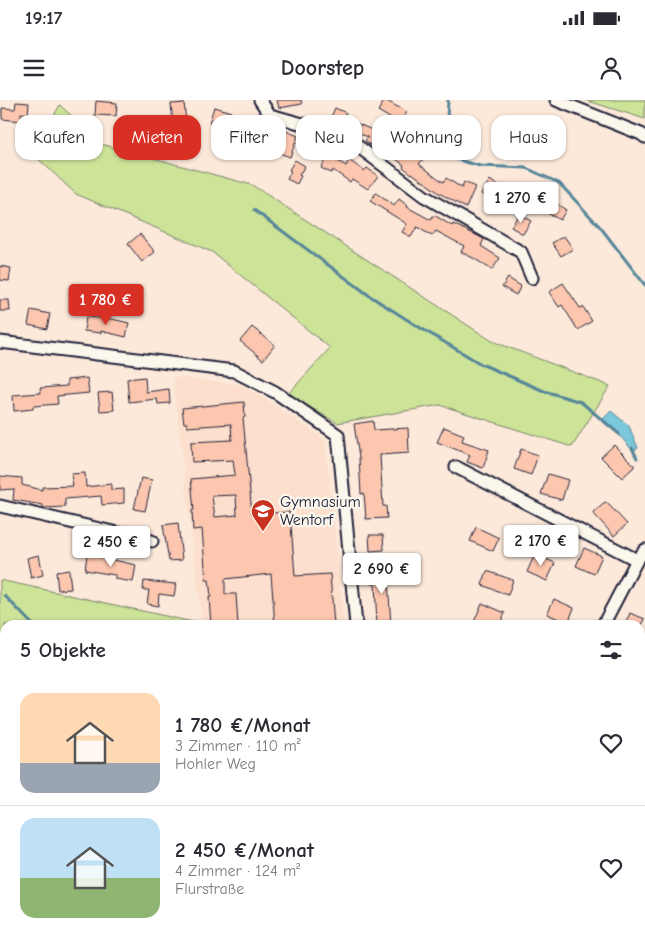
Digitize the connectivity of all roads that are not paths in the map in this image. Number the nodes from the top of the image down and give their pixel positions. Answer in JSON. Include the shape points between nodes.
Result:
{"nodes":[{"id":1,"x":260,"y":100,"type":"edge"},
{"id":2,"x":556,"y":100,"type":"edge"},
{"id":3,"x":645,"y":137,"type":"edge"},
{"id":4,"x":532,"y":278,"type":"dead end"},
{"id":5,"x":0,"y":342,"type":"edge"},
{"id":6,"x":456,"y":468,"type":"dead end"},
{"id":7,"x":0,"y":506,"type":"edge"},
{"id":8,"x":152,"y":541,"type":"dead end"},
{"id":9,"x":645,"y":550,"type":"edge"},
{"id":10,"x":637,"y":560,"type":"junction"},
{"id":11,"x":356,"y":620,"type":"edge"},
{"id":12,"x":606,"y":620,"type":"edge"}],
"edges":[{"from":1,"to":4,"type":"street","via":[[270,115],[343,135],[424,196],[521,252]]},
{"from":2,"to":3,"type":"street"},
{"from":5,"to":11,"type":"street","via":[[234,371],[275,392],[338,435]]},
{"from":6,"to":10,"type":"street"},
{"from":7,"to":8,"type":"street"},
{"from":9,"to":10,"type":"street"},
{"from":10,"to":12,"type":"street"}]}
